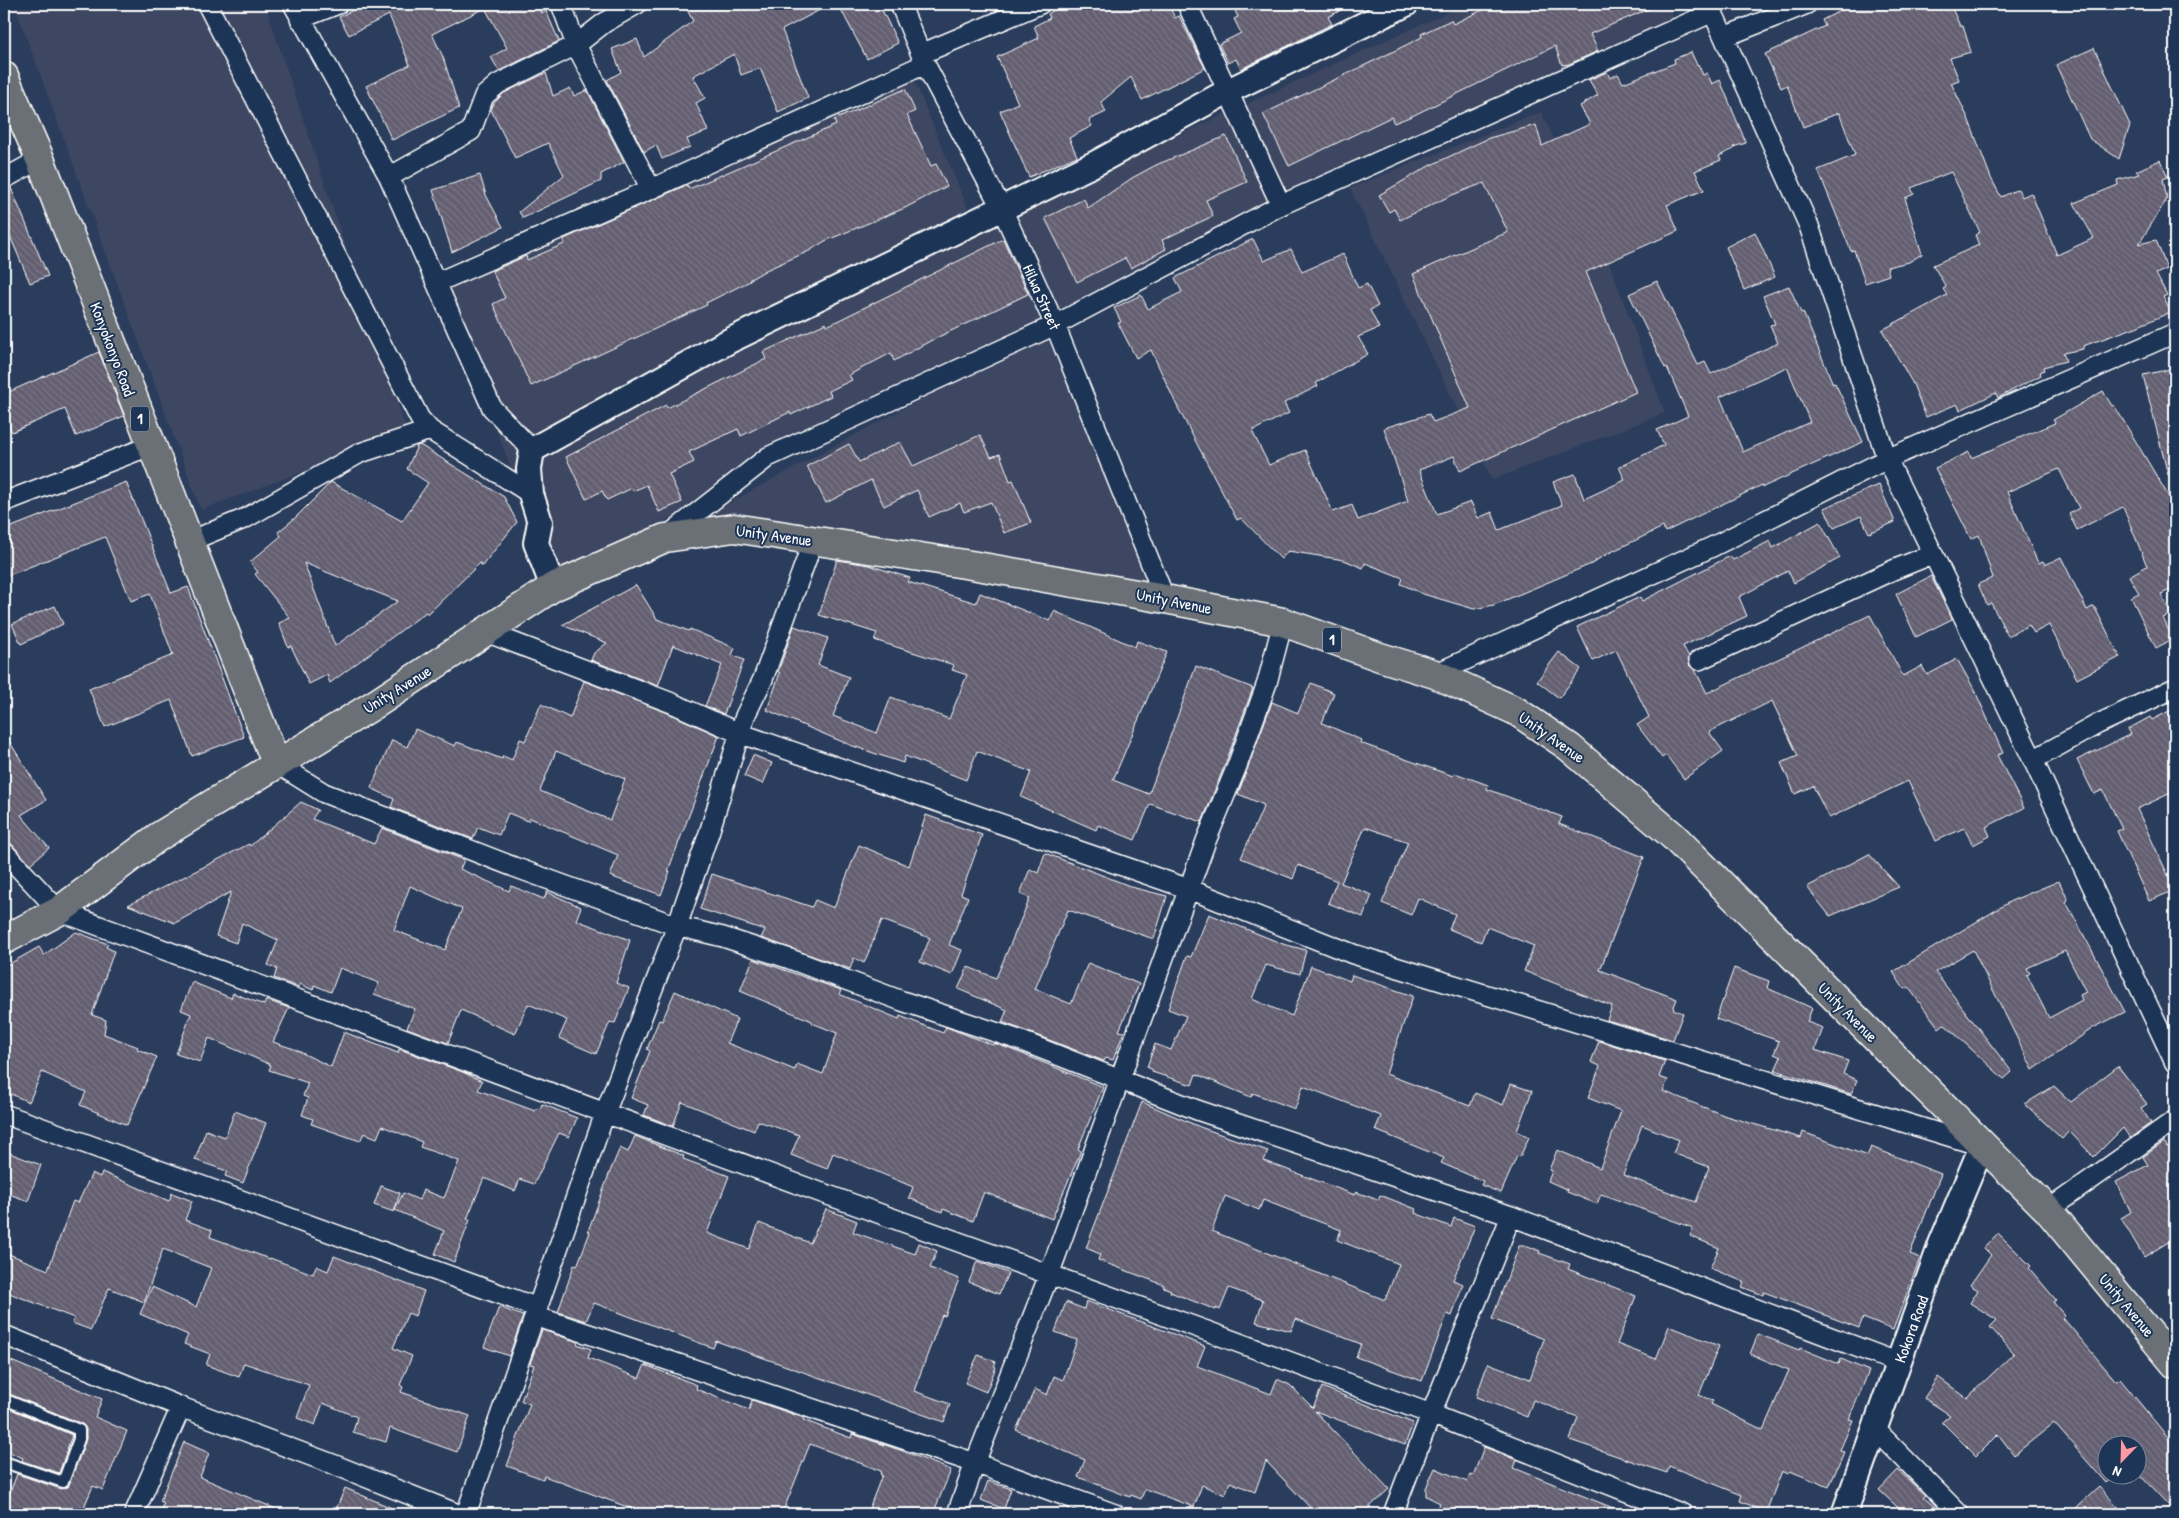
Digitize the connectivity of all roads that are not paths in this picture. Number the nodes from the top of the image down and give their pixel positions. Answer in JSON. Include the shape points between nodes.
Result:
{"nodes":[{"id":1,"x":207,"y":4,"type":"edge"},
{"id":2,"x":338,"y":4,"type":"edge"},
{"id":3,"x":561,"y":4,"type":"edge"},
{"id":4,"x":637,"y":4,"type":"edge"},
{"id":5,"x":900,"y":4,"type":"edge"},
{"id":6,"x":1040,"y":4,"type":"edge"},
{"id":7,"x":1187,"y":4,"type":"edge"},
{"id":8,"x":1406,"y":4,"type":"edge"},
{"id":9,"x":1807,"y":4,"type":"edge"},
{"id":10,"x":1711,"y":8,"type":"edge"},
{"id":11,"x":296,"y":11,"type":"edge"},
{"id":12,"x":1724,"y":37,"type":"junction"},
{"id":13,"x":576,"y":45,"type":"junction"},
{"id":14,"x":923,"y":59,"type":"junction"},
{"id":15,"x":4,"y":76,"type":"edge"},
{"id":16,"x":1228,"y":91,"type":"junction"},
{"id":17,"x":40,"y":159,"type":"junction"},
{"id":18,"x":390,"y":178,"type":"junction"},
{"id":19,"x":4,"y":179,"type":"edge"},
{"id":20,"x":651,"y":189,"type":"junction"},
{"id":21,"x":1280,"y":205,"type":"junction"},
{"id":22,"x":1002,"y":209,"type":"junction"},
{"id":23,"x":438,"y":282,"type":"junction"},
{"id":24,"x":1055,"y":325,"type":"junction"},
{"id":25,"x":2175,"y":333,"type":"edge"},
{"id":26,"x":430,"y":430,"type":"junction"},
{"id":27,"x":150,"y":446,"type":"junction"},
{"id":28,"x":532,"y":450,"type":"junction"},
{"id":29,"x":1887,"y":459,"type":"junction"},
{"id":30,"x":531,"y":494,"type":"junction"},
{"id":31,"x":4,"y":502,"type":"edge"},
{"id":32,"x":665,"y":538,"type":"junction"},
{"id":33,"x":190,"y":541,"type":"junction"},
{"id":34,"x":813,"y":541,"type":"junction"},
{"id":35,"x":1933,"y":554,"type":"junction"},
{"id":36,"x":553,"y":586,"type":"junction"},
{"id":37,"x":1165,"y":599,"type":"junction"},
{"id":38,"x":1283,"y":622,"type":"junction"},
{"id":39,"x":486,"y":632,"type":"junction"},
{"id":40,"x":1698,"y":660,"type":"dead end"},
{"id":41,"x":1435,"y":674,"type":"junction"},
{"id":42,"x":2175,"y":688,"type":"edge"},
{"id":43,"x":739,"y":733,"type":"junction"},
{"id":44,"x":2033,"y":760,"type":"junction"},
{"id":45,"x":276,"y":763,"type":"junction"},
{"id":46,"x":4,"y":852,"type":"edge"},
{"id":47,"x":1189,"y":889,"type":"junction"},
{"id":48,"x":59,"y":911,"type":"junction"},
{"id":49,"x":677,"y":926,"type":"junction"},
{"id":50,"x":4,"y":940,"type":"edge"},
{"id":51,"x":2175,"y":1063,"type":"edge"},
{"id":52,"x":1120,"y":1080,"type":"junction"},
{"id":53,"x":605,"y":1113,"type":"junction"},
{"id":54,"x":4,"y":1114,"type":"edge"},
{"id":55,"x":2175,"y":1120,"type":"edge"},
{"id":56,"x":1982,"y":1146,"type":"junction"},
{"id":57,"x":2048,"y":1210,"type":"junction"},
{"id":58,"x":1511,"y":1216,"type":"junction"},
{"id":59,"x":1049,"y":1275,"type":"junction"},
{"id":60,"x":537,"y":1312,"type":"junction"},
{"id":61,"x":4,"y":1335,"type":"edge"},
{"id":62,"x":1899,"y":1363,"type":"junction"},
{"id":63,"x":2175,"y":1364,"type":"edge"},
{"id":64,"x":4,"y":1399,"type":"edge"},
{"id":65,"x":181,"y":1407,"type":"junction"},
{"id":66,"x":1431,"y":1414,"type":"junction"},
{"id":67,"x":1875,"y":1429,"type":"junction"},
{"id":68,"x":4,"y":1462,"type":"edge"},
{"id":69,"x":975,"y":1463,"type":"junction"},
{"id":70,"x":134,"y":1514,"type":"edge"},
{"id":71,"x":458,"y":1514,"type":"edge"},
{"id":72,"x":466,"y":1514,"type":"edge"},
{"id":73,"x":958,"y":1514,"type":"edge"},
{"id":74,"x":1115,"y":1514,"type":"edge"},
{"id":75,"x":1393,"y":1514,"type":"edge"},
{"id":76,"x":1683,"y":1514,"type":"edge"},
{"id":77,"x":1844,"y":1514,"type":"edge"},
{"id":78,"x":1959,"y":1514,"type":"edge"}],
"edges":[{"from":1,"to":26,"type":"street","via":[[420,419]]},
{"from":2,"to":11,"type":"street"},
{"from":3,"to":13,"type":"street"},
{"from":4,"to":13,"type":"street","via":[[604,23]]},
{"from":5,"to":14,"type":"street","name":"Hilwa Street"},
{"from":6,"to":14,"type":"street"},
{"from":7,"to":16,"type":"street"},
{"from":8,"to":16,"type":"street"},
{"from":9,"to":12,"type":"street"},
{"from":10,"to":12,"type":"street"},
{"from":10,"to":21,"type":"street"},
{"from":11,"to":18,"type":"street"},
{"from":12,"to":29,"type":"street","via":[[1809,226]]},
{"from":13,"to":18,"type":"street","via":[[498,84],[484,96],[471,131]]},
{"from":13,"to":20,"type":"street"},
{"from":14,"to":20,"type":"street"},
{"from":14,"to":22,"type":"street","name":"Hilwa Street"},
{"from":15,"to":17,"type":"main road","name":"Konyokonyo Road","number":"1"},
{"from":16,"to":21,"type":"street"},
{"from":16,"to":22,"type":"street","via":[[1098,162]]},
{"from":17,"to":19,"type":"street"},
{"from":17,"to":27,"type":"main road","name":"Konyokonyo Road","number":"1"},
{"from":18,"to":23,"type":"street"},
{"from":20,"to":23,"type":"street"},
{"from":21,"to":24,"type":"street"},
{"from":22,"to":24,"type":"street","name":"Hilwa Street"},
{"from":22,"to":28,"type":"street","via":[[729,341]]},
{"from":23,"to":28,"type":"street","via":[[492,408]]},
{"from":24,"to":32,"type":"street","via":[[768,457]]},
{"from":24,"to":37,"type":"street","name":"Hilwa Street"},
{"from":25,"to":29,"type":"street"},
{"from":26,"to":30,"type":"street"},
{"from":26,"to":33,"type":"street","via":[[360,453],[246,518]]},
{"from":27,"to":31,"type":"street"},
{"from":27,"to":33,"type":"main road","name":"Konyokonyo Road","number":"1"},
{"from":28,"to":30,"type":"street","via":[[529,469]]},
{"from":29,"to":35,"type":"street"},
{"from":29,"to":41,"type":"street","via":[[1714,546]]},
{"from":30,"to":36,"type":"street","via":[[540,522],[536,543]]},
{"from":32,"to":34,"type":"main road","name":"Unity Avenue","number":"1","via":[[734,528]]},
{"from":32,"to":36,"type":"main road","name":"Unity Avenue","number":"1"},
{"from":33,"to":45,"type":"main road","name":"Konyokonyo Road","number":"1"},
{"from":34,"to":37,"type":"main road","name":"Unity Avenue","number":"1"},
{"from":34,"to":43,"type":"street","via":[[763,678]]},
{"from":35,"to":40,"type":"street"},
{"from":35,"to":44,"type":"street"},
{"from":36,"to":39,"type":"main road","name":"Unity Avenue","number":"1"},
{"from":37,"to":38,"type":"main road","name":"Unity Avenue","number":"1"},
{"from":38,"to":41,"type":"main road","name":"Unity Avenue","number":"1"},
{"from":38,"to":47,"type":"street","via":[[1267,683]]},
{"from":39,"to":43,"type":"street","via":[[672,702]]},
{"from":39,"to":45,"type":"main road","name":"Unity Avenue","number":"1","via":[[377,703]]},
{"from":41,"to":56,"type":"main road","name":"Unity Avenue","number":"1","via":[[1516,711],[1569,747],[1666,829]]},
{"from":42,"to":44,"type":"street","via":[[2098,724]]},
{"from":43,"to":47,"type":"street"},
{"from":43,"to":49,"type":"street"},
{"from":44,"to":51,"type":"street"},
{"from":45,"to":48,"type":"main road","name":"Unity Avenue","via":[[158,837]]},
{"from":45,"to":49,"type":"street","via":[[324,793]]},
{"from":46,"to":48,"type":"street"},
{"from":47,"to":52,"type":"street"},
{"from":47,"to":56,"type":"street","via":[[1353,954]]},
{"from":48,"to":50,"type":"main road","name":"Unity Avenue"},
{"from":48,"to":53,"type":"street"},
{"from":49,"to":52,"type":"street","via":[[790,959],[1019,1040]]},
{"from":49,"to":53,"type":"street"},
{"from":52,"to":58,"type":"street","via":[[1197,1110]]},
{"from":52,"to":59,"type":"street"},
{"from":53,"to":59,"type":"street"},
{"from":53,"to":60,"type":"street"},
{"from":54,"to":60,"type":"street"},
{"from":55,"to":57,"type":"street"},
{"from":56,"to":57,"type":"main road","name":"Unity Avenue","number":"1"},
{"from":56,"to":62,"type":"street","name":"Kokora Road","via":[[1941,1244]]},
{"from":57,"to":63,"type":"main road","name":"Unity Avenue","number":"1"},
{"from":58,"to":62,"type":"street"},
{"from":58,"to":66,"type":"street"},
{"from":59,"to":66,"type":"street"},
{"from":59,"to":69,"type":"street"},
{"from":60,"to":69,"type":"street"},
{"from":60,"to":72,"type":"street"},
{"from":61,"to":65,"type":"street"},
{"from":62,"to":67,"type":"street","name":"Kokora Road"},
{"from":64,"to":68,"type":"lane","via":[[79,1430],[79,1439],[63,1482]]},
{"from":65,"to":70,"type":"street"},
{"from":65,"to":71,"type":"street"},
{"from":66,"to":75,"type":"street"},
{"from":66,"to":76,"type":"street"},
{"from":67,"to":77,"type":"street","name":"Kokora Road"},
{"from":67,"to":78,"type":"street"},
{"from":69,"to":73,"type":"street"},
{"from":69,"to":74,"type":"street"}]}
